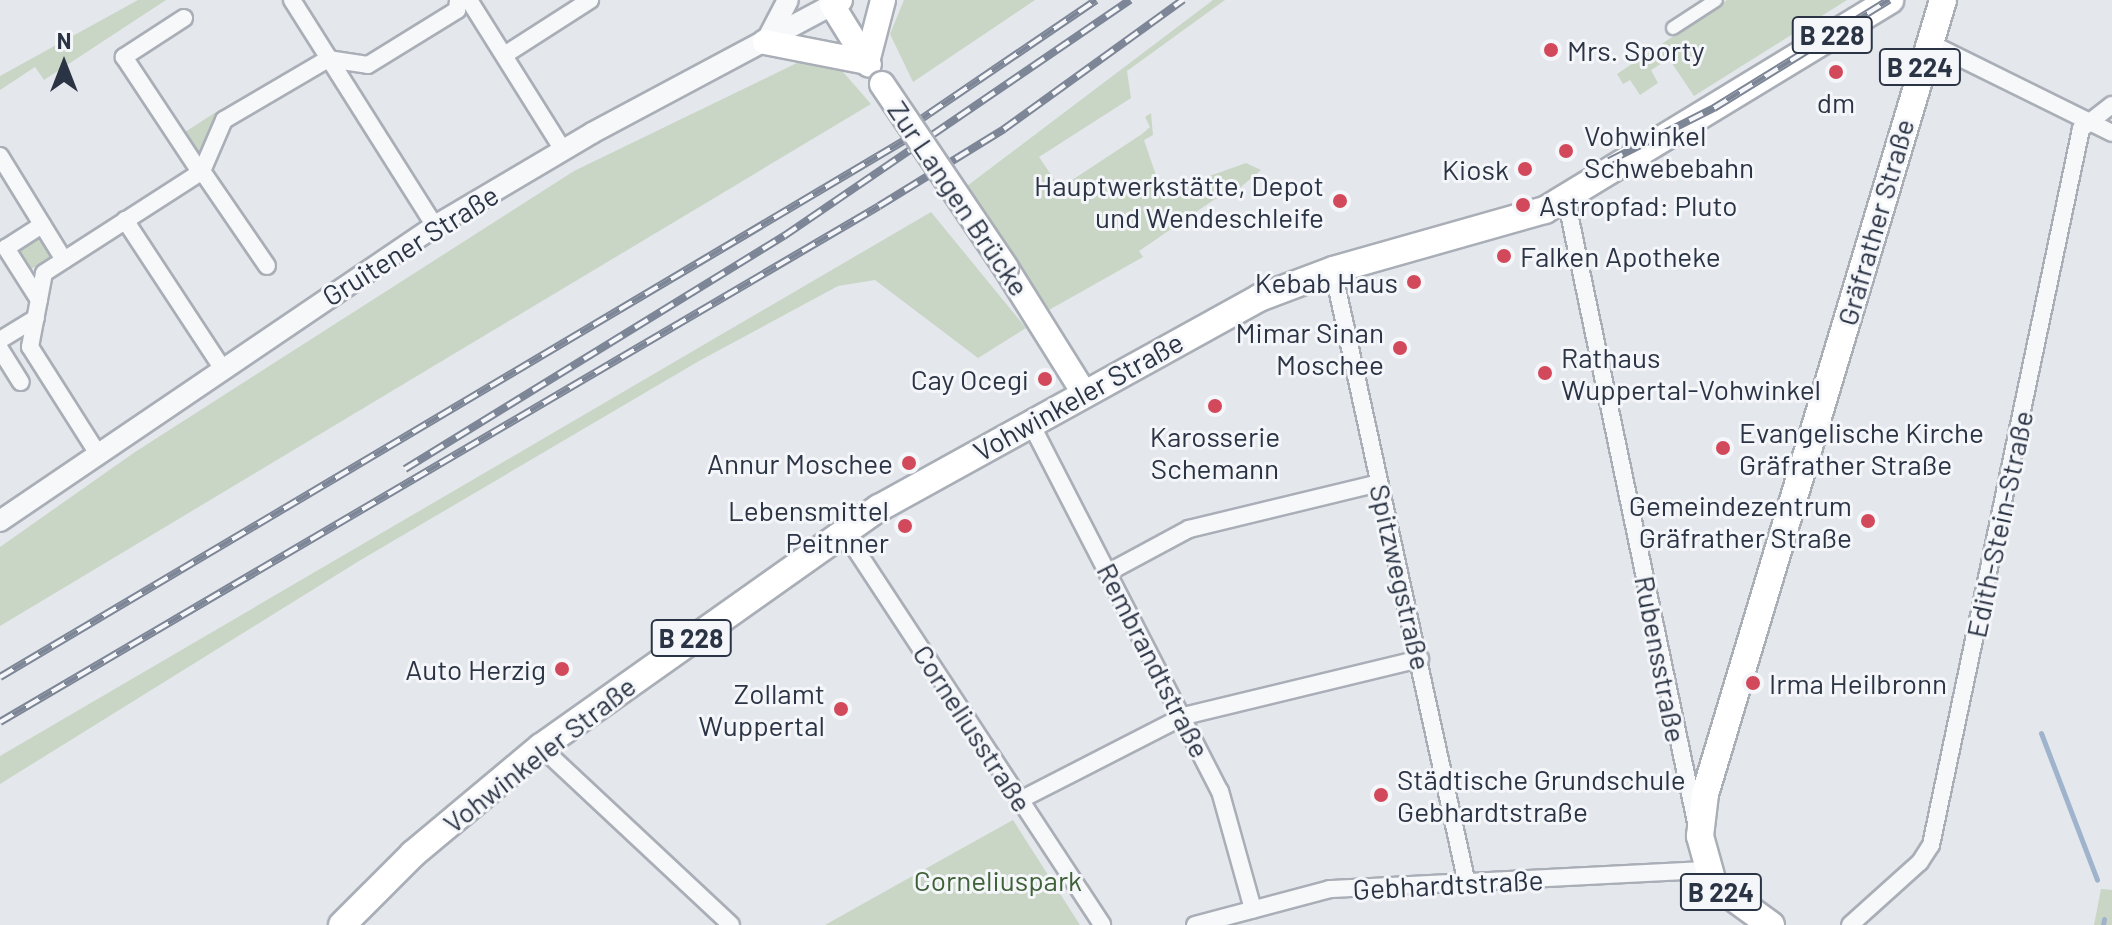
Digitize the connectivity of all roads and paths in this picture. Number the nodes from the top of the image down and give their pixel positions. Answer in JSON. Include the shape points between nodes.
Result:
{"nodes":[{"id":1,"x":292,"y":0,"type":"edge"},
{"id":2,"x":458,"y":0,"type":"edge"},
{"id":3,"x":469,"y":0,"type":"edge"},
{"id":4,"x":590,"y":0,"type":"edge"},
{"id":5,"x":788,"y":0,"type":"edge"},
{"id":6,"x":883,"y":0,"type":"edge"},
{"id":7,"x":1716,"y":0,"type":"edge"},
{"id":8,"x":1890,"y":0,"type":"edge"},
{"id":9,"x":1943,"y":0,"type":"edge"},
{"id":10,"x":834,"y":2,"type":"edge"},
{"id":11,"x":184,"y":18,"type":"dead end"},
{"id":12,"x":1673,"y":28,"type":"dead end"},
{"id":13,"x":765,"y":42,"type":"junction"},
{"id":14,"x":1928,"y":42,"type":"junction"},
{"id":15,"x":506,"y":54,"type":"junction"},
{"id":16,"x":328,"y":59,"type":"junction"},
{"id":17,"x":867,"y":62,"type":"junction"},
{"id":18,"x":2112,"y":105,"type":"edge"},
{"id":19,"x":2089,"y":123,"type":"junction"},
{"id":20,"x":2112,"y":133,"type":"edge"},
{"id":21,"x":563,"y":150,"type":"junction"},
{"id":22,"x":0,"y":156,"type":"edge"},
{"id":23,"x":201,"y":172,"type":"junction"},
{"id":24,"x":1566,"y":199,"type":"junction"},
{"id":25,"x":125,"y":220,"type":"junction"},
{"id":26,"x":42,"y":225,"type":"junction"},
{"id":27,"x":435,"y":226,"type":"junction"},
{"id":28,"x":64,"y":260,"type":"junction"},
{"id":29,"x":267,"y":266,"type":"dead end"},
{"id":30,"x":1333,"y":270,"type":"junction"},
{"id":31,"x":39,"y":300,"type":"junction"},
{"id":32,"x":36,"y":318,"type":"junction"},
{"id":33,"x":0,"y":340,"type":"edge"},
{"id":34,"x":0,"y":349,"type":"edge"},
{"id":35,"x":223,"y":369,"type":"junction"},
{"id":36,"x":21,"y":382,"type":"dead end"},
{"id":37,"x":1084,"y":393,"type":"junction"},
{"id":38,"x":1030,"y":422,"type":"junction"},
{"id":39,"x":98,"y":454,"type":"junction"},
{"id":40,"x":1379,"y":483,"type":"junction"},
{"id":41,"x":0,"y":521,"type":"edge"},
{"id":42,"x":843,"y":530,"type":"junction"},
{"id":43,"x":1109,"y":572,"type":"junction"},
{"id":44,"x":1420,"y":659,"type":"junction"},
{"id":45,"x":1184,"y":716,"type":"junction"},
{"id":46,"x":541,"y":747,"type":"junction"},
{"id":47,"x":1020,"y":800,"type":"junction"},
{"id":48,"x":1700,"y":836,"type":"junction"},
{"id":49,"x":1707,"y":870,"type":"junction"},
{"id":50,"x":1467,"y":884,"type":"junction"},
{"id":51,"x":1253,"y":909,"type":"junction"},
{"id":52,"x":342,"y":925,"type":"edge"},
{"id":53,"x":731,"y":925,"type":"edge"},
{"id":54,"x":1102,"y":925,"type":"edge"},
{"id":55,"x":1195,"y":925,"type":"edge"},
{"id":56,"x":1771,"y":925,"type":"edge"},
{"id":57,"x":1850,"y":925,"type":"edge"}],
"edges":[{"from":1,"to":16,"type":"street"},
{"from":2,"to":16,"type":"street","via":[[457,10],[368,65]]},
{"from":3,"to":15,"type":"street"},
{"from":4,"to":15,"type":"street"},
{"from":5,"to":13,"type":"street"},
{"from":6,"to":17,"type":"main road"},
{"from":7,"to":12,"type":"street"},
{"from":8,"to":24,"type":"main road","name":"Vohwinkeler Straße","number":"B 228"},
{"from":9,"to":14,"type":"main road","name":"Gräfrather Straße","number":"B 224"},
{"from":10,"to":13,"type":"street","name":"Gruitener Straße"},
{"from":10,"to":17,"type":"main road","name":"Zur Langen Brücke"},
{"from":11,"to":23,"type":"street","via":[[124,57]]},
{"from":13,"to":17,"type":"main road"},
{"from":13,"to":21,"type":"street","name":"Gruitener Straße"},
{"from":14,"to":19,"type":"street"},
{"from":14,"to":48,"type":"main road","name":"Gräfrather Straße","number":"B 224","via":[[1720,743]]},
{"from":15,"to":21,"type":"street"},
{"from":16,"to":23,"type":"street","via":[[224,120]]},
{"from":16,"to":27,"type":"street"},
{"from":17,"to":37,"type":"main road","name":"Zur Langen Brücke","bridge":true,"via":[[1041,320]]},
{"from":18,"to":19,"type":"street"},
{"from":19,"to":20,"type":"street"},
{"from":19,"to":57,"type":"street","name":"Edith-Stein-Straße","via":[[2081,129],[1931,845],[1920,862]]},
{"from":21,"to":27,"type":"street","name":"Gruitener Straße"},
{"from":22,"to":26,"type":"street"},
{"from":23,"to":25,"type":"street"},
{"from":23,"to":29,"type":"street"},
{"from":24,"to":30,"type":"main road","name":"Vohwinkeler Straße","number":"B 228","via":[[1506,224]]},
{"from":24,"to":48,"type":"street","name":"Rubensstraße","via":[[1687,798]]},
{"from":25,"to":28,"type":"street"},
{"from":25,"to":35,"type":"street"},
{"from":26,"to":28,"type":"street"},
{"from":26,"to":31,"type":"street","via":[[6,248]]},
{"from":27,"to":35,"type":"street","name":"Gruitener Straße"},
{"from":28,"to":31,"type":"street","via":[[44,273]]},
{"from":30,"to":37,"type":"main road","name":"Vohwinkeler Straße","number":"B 228","via":[[1259,298]]},
{"from":30,"to":40,"type":"street","name":"Spitzwegstraße"},
{"from":31,"to":32,"type":"street"},
{"from":32,"to":33,"type":"street"},
{"from":32,"to":39,"type":"street","via":[[30,347]]},
{"from":34,"to":36,"type":"street"},
{"from":35,"to":39,"type":"street","name":"Gruitener Straße"},
{"from":37,"to":38,"type":"main road","name":"Vohwinkeler Straße","number":"B 228"},
{"from":38,"to":42,"type":"main road","name":"Vohwinkeler Straße","number":"B 228"},
{"from":38,"to":43,"type":"street","name":"Rembrandtstraße"},
{"from":39,"to":41,"type":"street","name":"Gruitener Straße"},
{"from":40,"to":43,"type":"street","via":[[1189,529]]},
{"from":40,"to":44,"type":"street","name":"Spitzwegstraße"},
{"from":42,"to":46,"type":"main road","name":"Vohwinkeler Straße","number":"B 228"},
{"from":42,"to":47,"type":"street","name":"Corneliusstraße"},
{"from":43,"to":45,"type":"street","name":"Rembrandtstraße"},
{"from":44,"to":45,"type":"street"},
{"from":44,"to":50,"type":"street","name":"Spitzwegstraße"},
{"from":45,"to":47,"type":"street"},
{"from":45,"to":51,"type":"street","name":"Rembrandtstraße","via":[[1220,791]]},
{"from":46,"to":52,"type":"main road","name":"Vohwinkeler Straße","number":"B 228","via":[[413,854]]},
{"from":46,"to":53,"type":"street"},
{"from":47,"to":54,"type":"street","name":"Corneliusstraße"},
{"from":48,"to":49,"type":"main road","name":"Gräfrather Straße","number":"B 224"},
{"from":49,"to":50,"type":"street","name":"Gebhardtstraße"},
{"from":49,"to":56,"type":"main road","name":"Gräfrather Straße","number":"B 224","via":[[1722,894]]},
{"from":50,"to":51,"type":"street","name":"Gebhardtstraße","via":[[1330,889]]},
{"from":51,"to":55,"type":"street","name":"Gebhardtstraße"}]}
